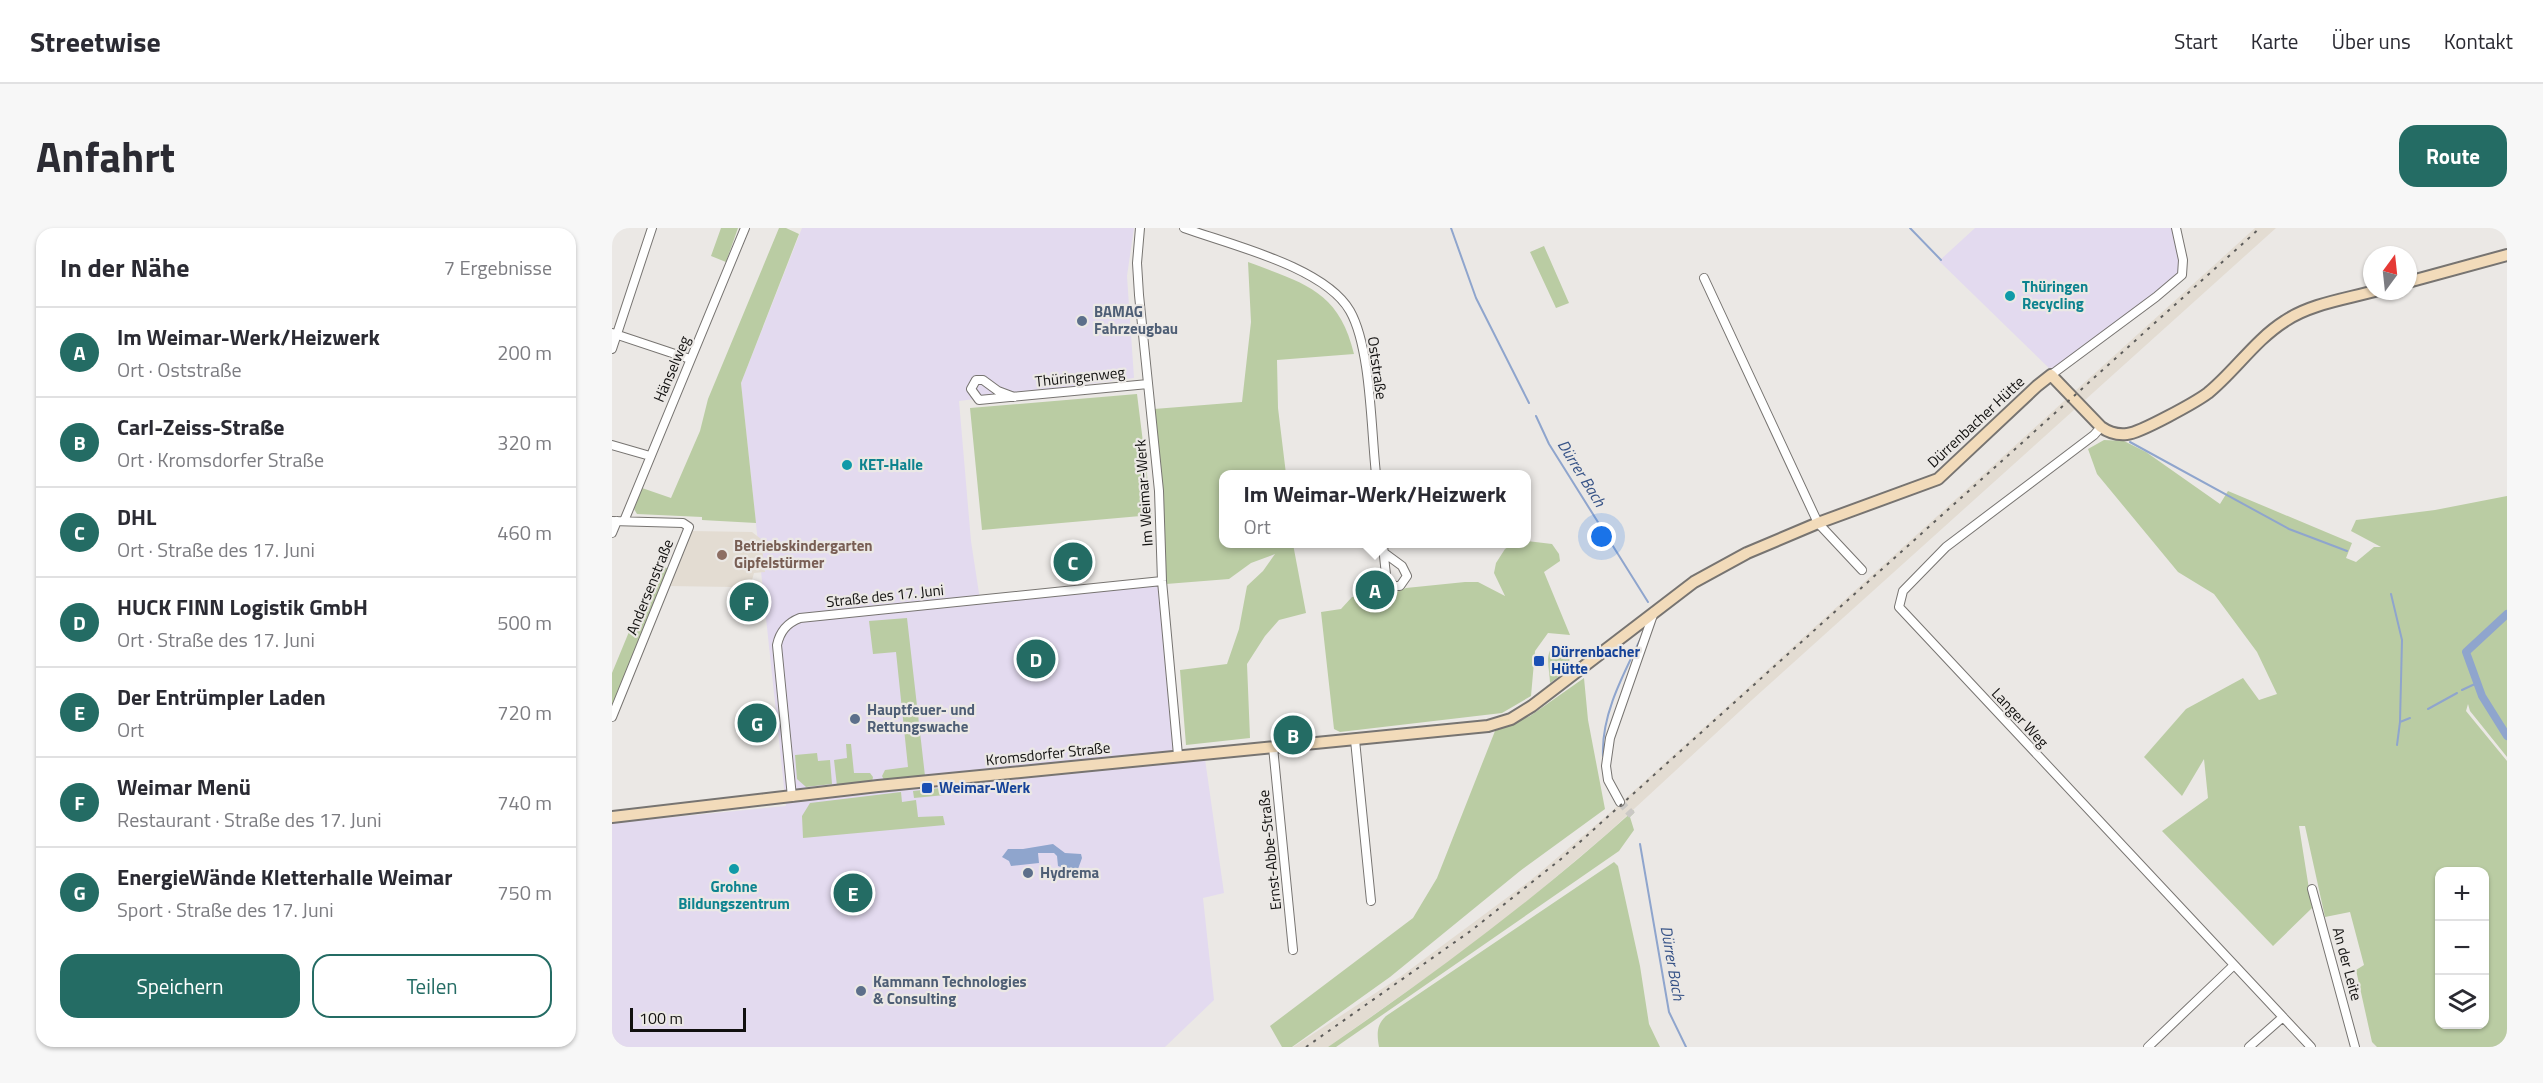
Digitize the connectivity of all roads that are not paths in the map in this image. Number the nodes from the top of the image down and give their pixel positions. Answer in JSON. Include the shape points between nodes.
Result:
{"nodes":[{"id":1,"x":652,"y":228,"type":"edge"},
{"id":2,"x":745,"y":228,"type":"edge"},
{"id":3,"x":1140,"y":228,"type":"edge"},
{"id":4,"x":1184,"y":228,"type":"edge"},
{"id":5,"x":2176,"y":228,"type":"edge"},
{"id":6,"x":2507,"y":255,"type":"edge"},
{"id":7,"x":1704,"y":278,"type":"dead end"},
{"id":8,"x":2417,"y":280,"type":"edge"},
{"id":9,"x":2363,"y":294,"type":"edge"},
{"id":10,"x":614,"y":333,"type":"edge"},
{"id":11,"x":612,"y":349,"type":"edge"},
{"id":12,"x":690,"y":360,"type":"junction"},
{"id":13,"x":2051,"y":375,"type":"junction"},
{"id":14,"x":1148,"y":384,"type":"junction"},
{"id":15,"x":1014,"y":397,"type":"junction"},
{"id":16,"x":2101,"y":427,"type":"junction"},
{"id":17,"x":612,"y":445,"type":"edge"},
{"id":18,"x":650,"y":456,"type":"junction"},
{"id":19,"x":1376,"y":470,"type":"edge"},
{"id":20,"x":618,"y":521,"type":"edge"},
{"id":21,"x":1818,"y":523,"type":"junction"},
{"id":22,"x":612,"y":533,"type":"edge"},
{"id":23,"x":1383,"y":548,"type":"edge"},
{"id":24,"x":1383,"y":552,"type":"dead end"},
{"id":25,"x":1862,"y":570,"type":"dead end"},
{"id":26,"x":1162,"y":581,"type":"junction"},
{"id":27,"x":1654,"y":612,"type":"junction"},
{"id":28,"x":612,"y":717,"type":"edge"},
{"id":29,"x":1488,"y":726,"type":"joint"},
{"id":30,"x":1355,"y":740,"type":"junction"},
{"id":31,"x":1274,"y":747,"type":"junction"},
{"id":32,"x":1178,"y":755,"type":"junction"},
{"id":33,"x":792,"y":797,"type":"junction"},
{"id":34,"x":1620,"y":802,"type":"tunnel mouth"},
{"id":35,"x":612,"y":817,"type":"edge"},
{"id":36,"x":2312,"y":889,"type":"dead end"},
{"id":37,"x":1371,"y":901,"type":"dead end"},
{"id":38,"x":1293,"y":950,"type":"dead end"},
{"id":39,"x":2234,"y":965,"type":"junction"},
{"id":40,"x":2283,"y":1017,"type":"junction"},
{"id":41,"x":2148,"y":1047,"type":"edge"},
{"id":42,"x":2249,"y":1047,"type":"edge"},
{"id":43,"x":2311,"y":1047,"type":"edge"},
{"id":44,"x":2355,"y":1047,"type":"edge"}],
"edges":[{"from":1,"to":10,"type":"street"},
{"from":2,"to":12,"type":"street","name":"Hänselweg"},
{"from":3,"to":14,"type":"street","name":"Im Weimar-Werk","via":[[1138,284]]},
{"from":4,"to":19,"type":"street","name":"Oststraße","via":[[1301,271],[1342,300],[1353,318],[1363,349]]},
{"from":5,"to":13,"type":"street","name":"Dürrenbacher Hütte","via":[[2182,275]]},
{"from":6,"to":8,"type":"street"},
{"from":7,"to":21,"type":"street"},
{"from":9,"to":16,"type":"street","via":[[2285,320],[2194,402],[2129,434]]},
{"from":10,"to":11,"type":"street"},
{"from":10,"to":12,"type":"street"},
{"from":12,"to":18,"type":"street","name":"Hänselweg"},
{"from":13,"to":16,"type":"street"},
{"from":13,"to":21,"type":"street","name":"Dürrenbacher Hütte","via":[[1938,479]]},
{"from":14,"to":15,"type":"street","name":"Thüringenweg"},
{"from":14,"to":26,"type":"street","name":"Im Weimar-Werk","via":[[1159,491]]},
{"from":15,"to":15,"type":"street","name":"Thüringenweg","via":[[983,380],[976,380],[971,389],[978,400]]},
{"from":16,"to":39,"type":"street","name":"Langer Weg","via":[[1946,547],[1903,591],[1899,607]]},
{"from":17,"to":18,"type":"street"},
{"from":18,"to":20,"type":"street","name":"Hänselweg"},
{"from":20,"to":22,"type":"street","name":"Hänselweg"},
{"from":20,"to":28,"type":"street","name":"Andersenstraße","via":[[683,523],[689,527]]},
{"from":21,"to":25,"type":"street"},
{"from":21,"to":27,"type":"street","name":"Dürrenbacher Hütte","via":[[1702,577]]},
{"from":23,"to":24,"type":"street"},
{"from":26,"to":32,"type":"street","name":"Im Weimar-Werk"},
{"from":26,"to":33,"type":"street","name":"Straße des 17. Juni","via":[[790,622],[777,645]]},
{"from":27,"to":29,"type":"street","name":"Dürrenbacher Hütte","via":[[1532,706],[1511,719]]},
{"from":27,"to":34,"type":"street","via":[[1610,738],[1608,780]]},
{"from":29,"to":30,"type":"street","name":"Kromsdorfer Straße"},
{"from":30,"to":31,"type":"street","name":"Kromsdorfer Straße"},
{"from":30,"to":37,"type":"street"},
{"from":31,"to":32,"type":"street","name":"Kromsdorfer Straße"},
{"from":31,"to":38,"type":"street","name":"Ernst-Abbe-Straße"},
{"from":32,"to":33,"type":"street","name":"Kromsdorfer Straße"},
{"from":33,"to":35,"type":"street","name":"Kromsdorfer Straße"},
{"from":36,"to":44,"type":"street","name":"An der Leite"},
{"from":39,"to":40,"type":"street","name":"Langer Weg"},
{"from":39,"to":41,"type":"street"},
{"from":40,"to":42,"type":"street"},
{"from":40,"to":43,"type":"street","name":"Langer Weg"}]}
